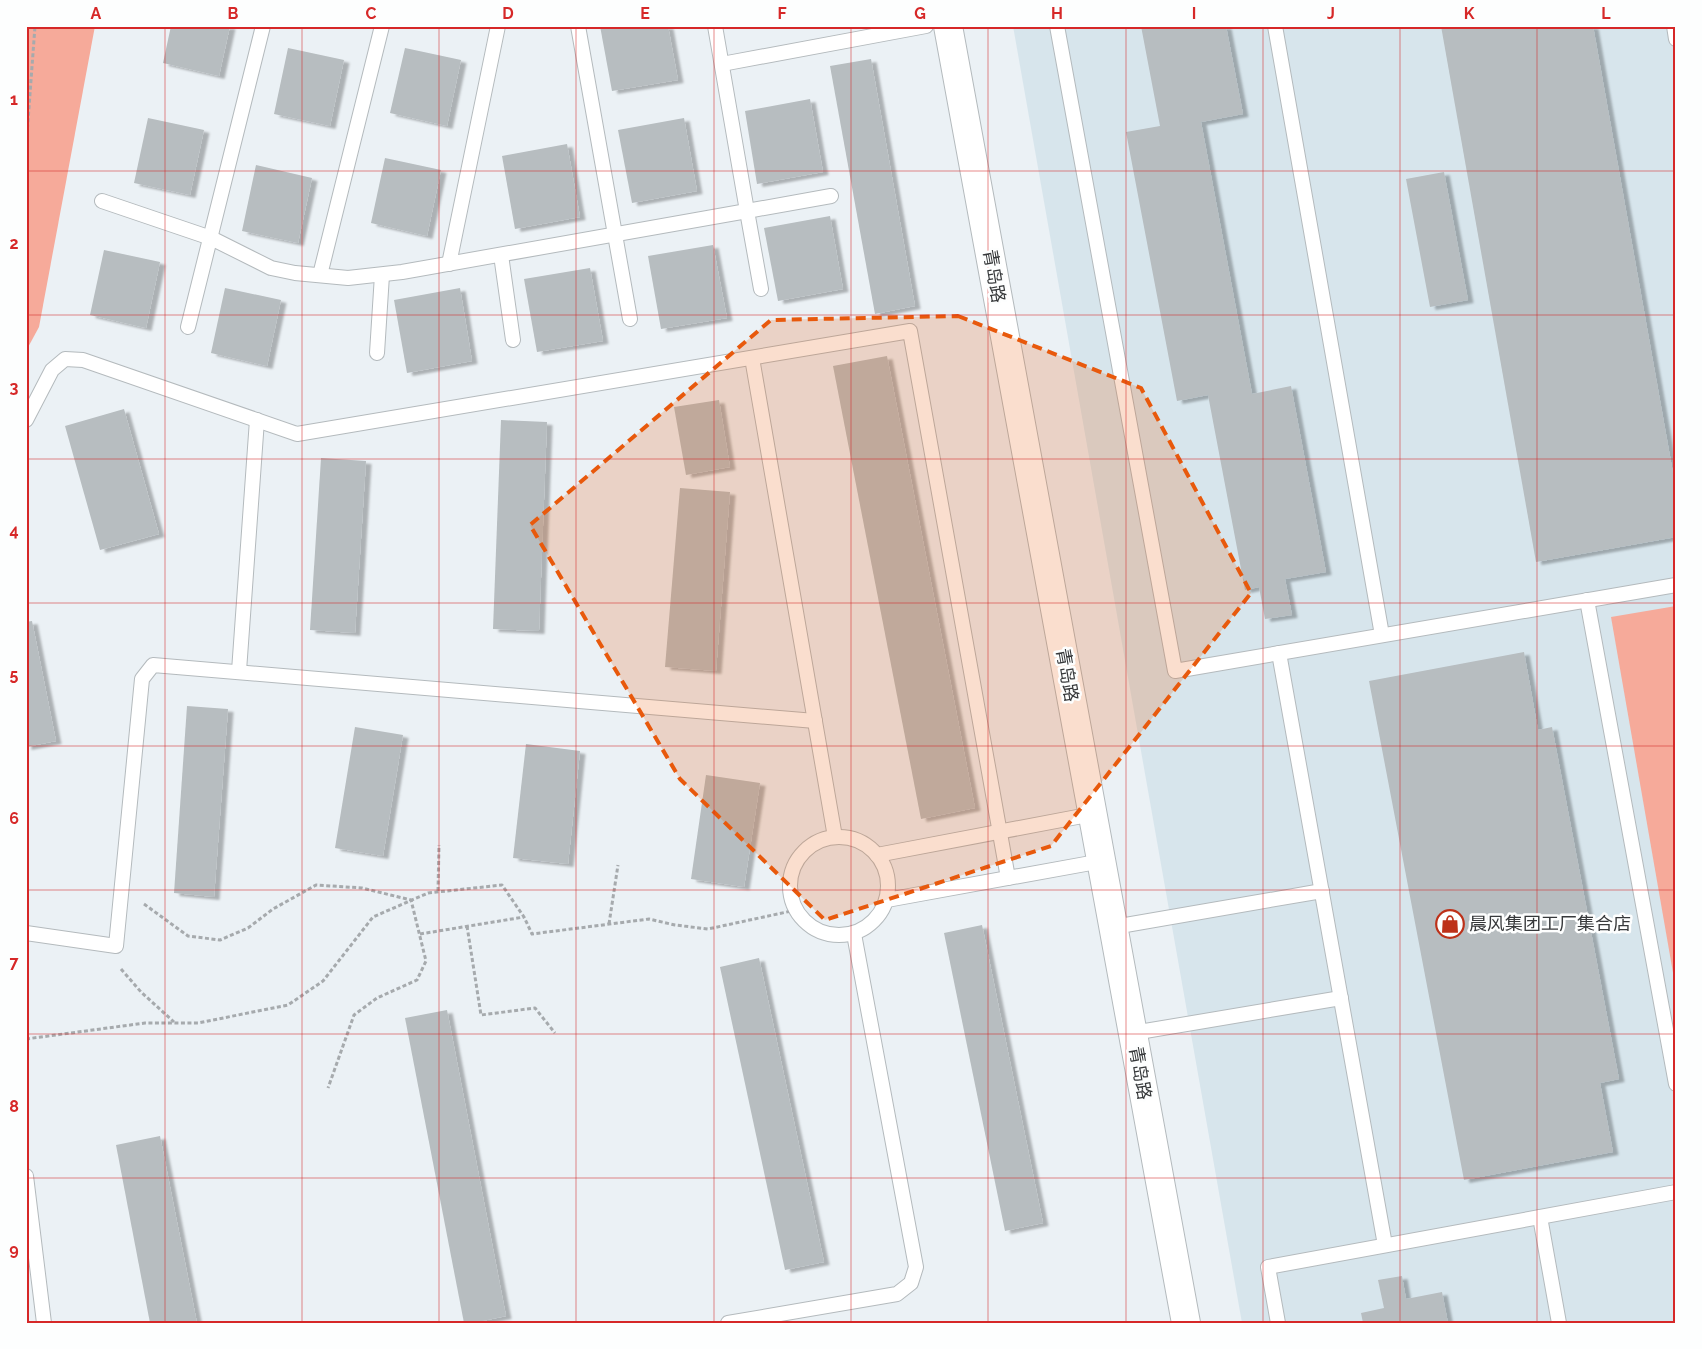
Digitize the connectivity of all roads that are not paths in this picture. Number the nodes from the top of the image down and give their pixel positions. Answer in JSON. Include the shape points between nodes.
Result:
{"nodes":[{"id":1,"x":263,"y":26,"type":"edge"},
{"id":2,"x":382,"y":26,"type":"edge"},
{"id":3,"x":498,"y":26,"type":"edge"},
{"id":4,"x":578,"y":26,"type":"edge"},
{"id":5,"x":715,"y":26,"type":"edge"},
{"id":6,"x":926,"y":26,"type":"edge"},
{"id":7,"x":948,"y":26,"type":"edge"},
{"id":8,"x":1057,"y":26,"type":"edge"},
{"id":9,"x":1275,"y":26,"type":"edge"},
{"id":10,"x":1674,"y":26,"type":"edge"},
{"id":11,"x":865,"y":32,"type":"edge"},
{"id":12,"x":1676,"y":39,"type":"edge"},
{"id":13,"x":722,"y":64,"type":"junction"},
{"id":14,"x":831,"y":196,"type":"dead end"},
{"id":15,"x":102,"y":201,"type":"dead end"},
{"id":16,"x":747,"y":212,"type":"junction"},
{"id":17,"x":615,"y":235,"type":"junction"},
{"id":18,"x":211,"y":238,"type":"junction"},
{"id":19,"x":501,"y":255,"type":"junction"},
{"id":20,"x":449,"y":264,"type":"junction"},
{"id":21,"x":382,"y":274,"type":"junction"},
{"id":22,"x":320,"y":275,"type":"junction"},
{"id":23,"x":761,"y":289,"type":"dead end"},
{"id":24,"x":630,"y":319,"type":"dead end"},
{"id":25,"x":188,"y":327,"type":"dead end"},
{"id":26,"x":513,"y":340,"type":"dead end"},
{"id":27,"x":377,"y":353,"type":"dead end"},
{"id":28,"x":752,"y":358,"type":"junction"},
{"id":29,"x":26,"y":420,"type":"edge"},
{"id":30,"x":257,"y":420,"type":"junction"},
{"id":31,"x":1676,"y":585,"type":"edge"},
{"id":32,"x":1587,"y":600,"type":"junction"},
{"id":33,"x":1382,"y":635,"type":"junction"},
{"id":34,"x":1279,"y":653,"type":"junction"},
{"id":35,"x":239,"y":671,"type":"junction"},
{"id":36,"x":815,"y":721,"type":"junction"},
{"id":37,"x":1092,"y":814,"type":"junction"},
{"id":38,"x":999,"y":831,"type":"junction"},
{"id":39,"x":835,"y":837,"type":"junction"},
{"id":40,"x":877,"y":854,"type":"junction"},
{"id":41,"x":1102,"y":861,"type":"junction"},
{"id":42,"x":1008,"y":878,"type":"junction"},
{"id":43,"x":1322,"y":891,"type":"junction"},
{"id":44,"x":887,"y":900,"type":"junction"},
{"id":45,"x":1114,"y":927,"type":"junction"},
{"id":46,"x":26,"y":933,"type":"edge"},
{"id":47,"x":854,"y":934,"type":"junction"},
{"id":48,"x":1341,"y":998,"type":"junction"},
{"id":49,"x":1133,"y":1033,"type":"junction"},
{"id":50,"x":1676,"y":1084,"type":"edge"},
{"id":51,"x":26,"y":1176,"type":"edge"},
{"id":52,"x":1676,"y":1192,"type":"edge"},
{"id":53,"x":1540,"y":1217,"type":"junction"},
{"id":54,"x":1385,"y":1245,"type":"junction"},
{"id":55,"x":44,"y":1323,"type":"edge"},
{"id":56,"x":728,"y":1323,"type":"edge"},
{"id":57,"x":1186,"y":1323,"type":"edge"},
{"id":58,"x":1278,"y":1323,"type":"edge"},
{"id":59,"x":1559,"y":1323,"type":"edge"}],
"edges":[{"from":1,"to":18,"type":"lane"},
{"from":2,"to":22,"type":"lane"},
{"from":3,"to":20,"type":"lane"},
{"from":4,"to":17,"type":"lane"},
{"from":5,"to":13,"type":"lane"},
{"from":6,"to":11,"type":"lane"},
{"from":7,"to":37,"type":"street","name":"青岛路"},
{"from":8,"to":34,"type":"lane","via":[[1174,671]]},
{"from":9,"to":33,"type":"lane"},
{"from":10,"to":12,"type":"lane"},
{"from":11,"to":13,"type":"lane"},
{"from":13,"to":16,"type":"lane"},
{"from":14,"to":16,"type":"lane"},
{"from":15,"to":18,"type":"lane"},
{"from":16,"to":17,"type":"lane"},
{"from":16,"to":23,"type":"lane"},
{"from":17,"to":19,"type":"lane"},
{"from":17,"to":24,"type":"lane"},
{"from":18,"to":22,"type":"lane","via":[[271,268]]},
{"from":18,"to":25,"type":"lane"},
{"from":19,"to":20,"type":"lane"},
{"from":19,"to":26,"type":"lane"},
{"from":20,"to":21,"type":"lane"},
{"from":21,"to":22,"type":"lane","via":[[348,278]]},
{"from":21,"to":27,"type":"lane"},
{"from":28,"to":30,"type":"lane","via":[[297,434]]},
{"from":28,"to":36,"type":"lane"},
{"from":28,"to":38,"type":"lane","via":[[910,331]]},
{"from":29,"to":30,"type":"lane","via":[[52,370],[64,358],[83,360]]},
{"from":30,"to":35,"type":"lane"},
{"from":31,"to":32,"type":"lane"},
{"from":32,"to":33,"type":"lane"},
{"from":32,"to":50,"type":"lane"},
{"from":33,"to":34,"type":"lane"},
{"from":34,"to":43,"type":"lane"},
{"from":35,"to":36,"type":"lane"},
{"from":35,"to":46,"type":"lane","via":[[153,665],[142,679],[116,946]]},
{"from":36,"to":39,"type":"lane"},
{"from":37,"to":38,"type":"lane"},
{"from":37,"to":41,"type":"street","name":"青岛路"},
{"from":38,"to":40,"type":"lane"},
{"from":38,"to":42,"type":"lane"},
{"from":39,"to":40,"type":"lane","via":[[851,838]]},
{"from":39,"to":47,"type":"lane","via":[[806,849],[796,862],[790,894],[796,910],[821,932],[837,936]]},
{"from":40,"to":44,"type":"lane","via":[[886,868]]},
{"from":41,"to":42,"type":"lane"},
{"from":41,"to":45,"type":"street","name":"青岛路"},
{"from":42,"to":44,"type":"lane"},
{"from":43,"to":45,"type":"lane"},
{"from":43,"to":48,"type":"lane"},
{"from":44,"to":47,"type":"lane","via":[[880,914]]},
{"from":45,"to":49,"type":"street","name":"青岛路"},
{"from":47,"to":56,"type":"lane","via":[[916,1267],[911,1283],[897,1294]]},
{"from":48,"to":49,"type":"lane"},
{"from":48,"to":54,"type":"lane"},
{"from":49,"to":57,"type":"street","name":"青岛路"},
{"from":51,"to":55,"type":"lane"},
{"from":52,"to":53,"type":"lane"},
{"from":53,"to":54,"type":"lane"},
{"from":53,"to":59,"type":"lane"},
{"from":54,"to":58,"type":"lane","via":[[1268,1266]]}]}
